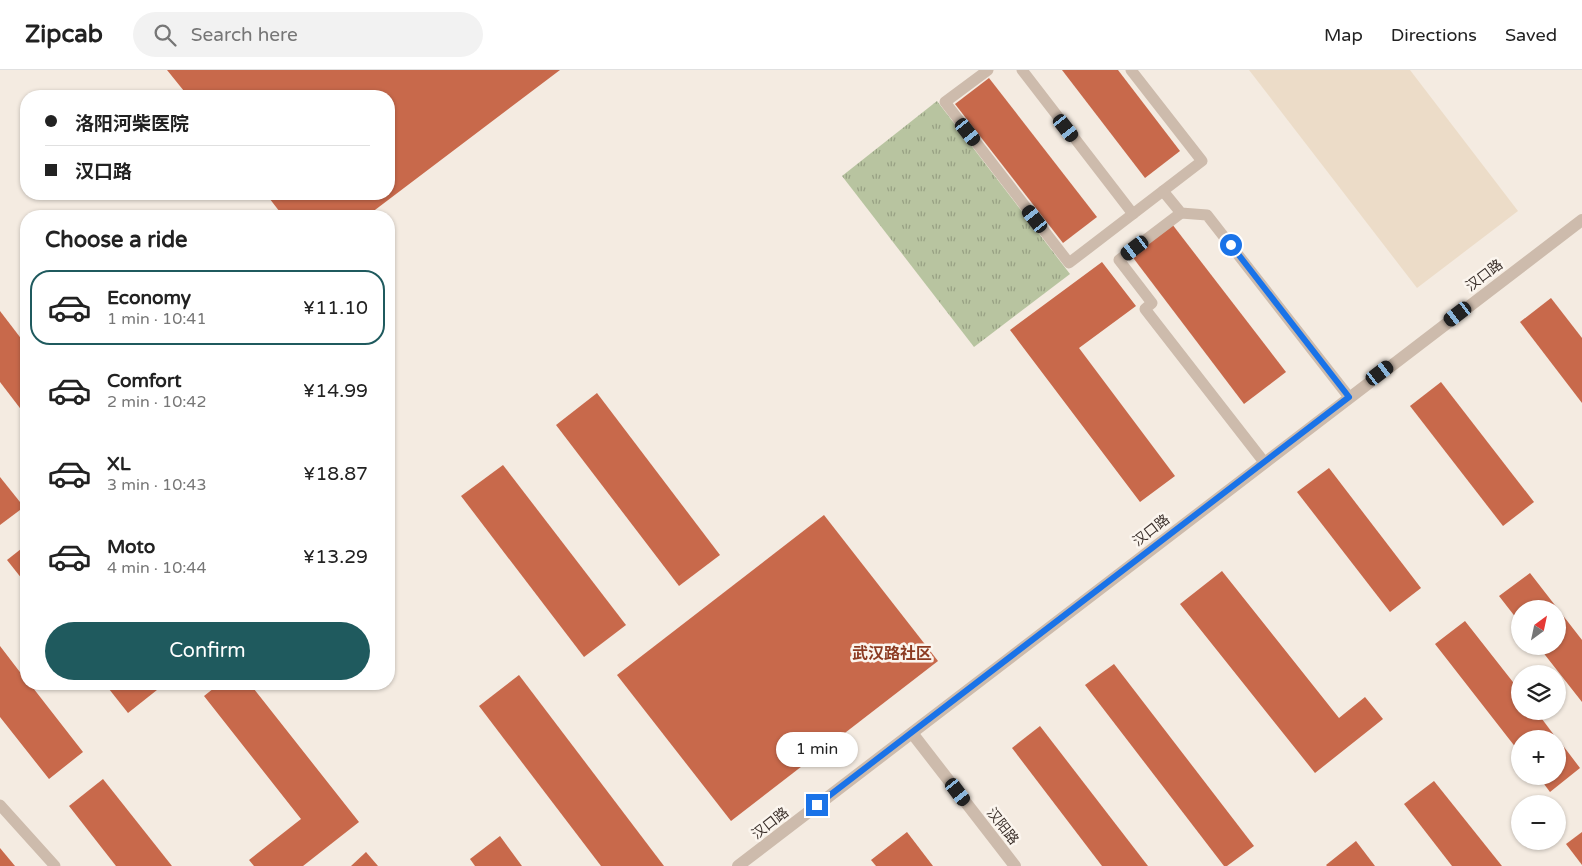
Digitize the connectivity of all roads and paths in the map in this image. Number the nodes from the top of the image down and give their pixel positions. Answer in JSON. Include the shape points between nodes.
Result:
{"nodes":[{"id":1,"x":988,"y":70,"type":"edge"},
{"id":2,"x":1022,"y":70,"type":"edge"},
{"id":3,"x":1131,"y":70,"type":"edge"},
{"id":4,"x":1163,"y":191,"type":"junction"},
{"id":5,"x":1181,"y":213,"type":"junction"},
{"id":6,"x":1133,"y":214,"type":"junction"},
{"id":7,"x":1582,"y":220,"type":"edge"},
{"id":8,"x":1349,"y":397,"type":"junction"},
{"id":9,"x":1264,"y":462,"type":"junction"},
{"id":10,"x":912,"y":733,"type":"junction"},
{"id":11,"x":0,"y":805,"type":"edge"},
{"id":12,"x":55,"y":866,"type":"edge"},
{"id":13,"x":738,"y":866,"type":"edge"},
{"id":14,"x":1014,"y":866,"type":"edge"}],
"edges":[{"from":1,"to":6,"type":"lane","via":[[945,102],[1069,263]]},
{"from":2,"to":6,"type":"lane"},
{"from":3,"to":4,"type":"lane","via":[[1202,161]]},
{"from":4,"to":5,"type":"lane"},
{"from":4,"to":6,"type":"lane"},
{"from":5,"to":8,"type":"lane","via":[[1207,214]]},
{"from":5,"to":9,"type":"lane","via":[[1119,260],[1152,303],[1144,309]]},
{"from":7,"to":8,"type":"street","name":"汉口路"},
{"from":8,"to":9,"type":"street","name":"汉口路"},
{"from":9,"to":10,"type":"street","name":"汉口路"},
{"from":10,"to":13,"type":"street","name":"汉口路"},
{"from":10,"to":14,"type":"street","name":"汉阳路"},
{"from":11,"to":12,"type":"lane"}]}
